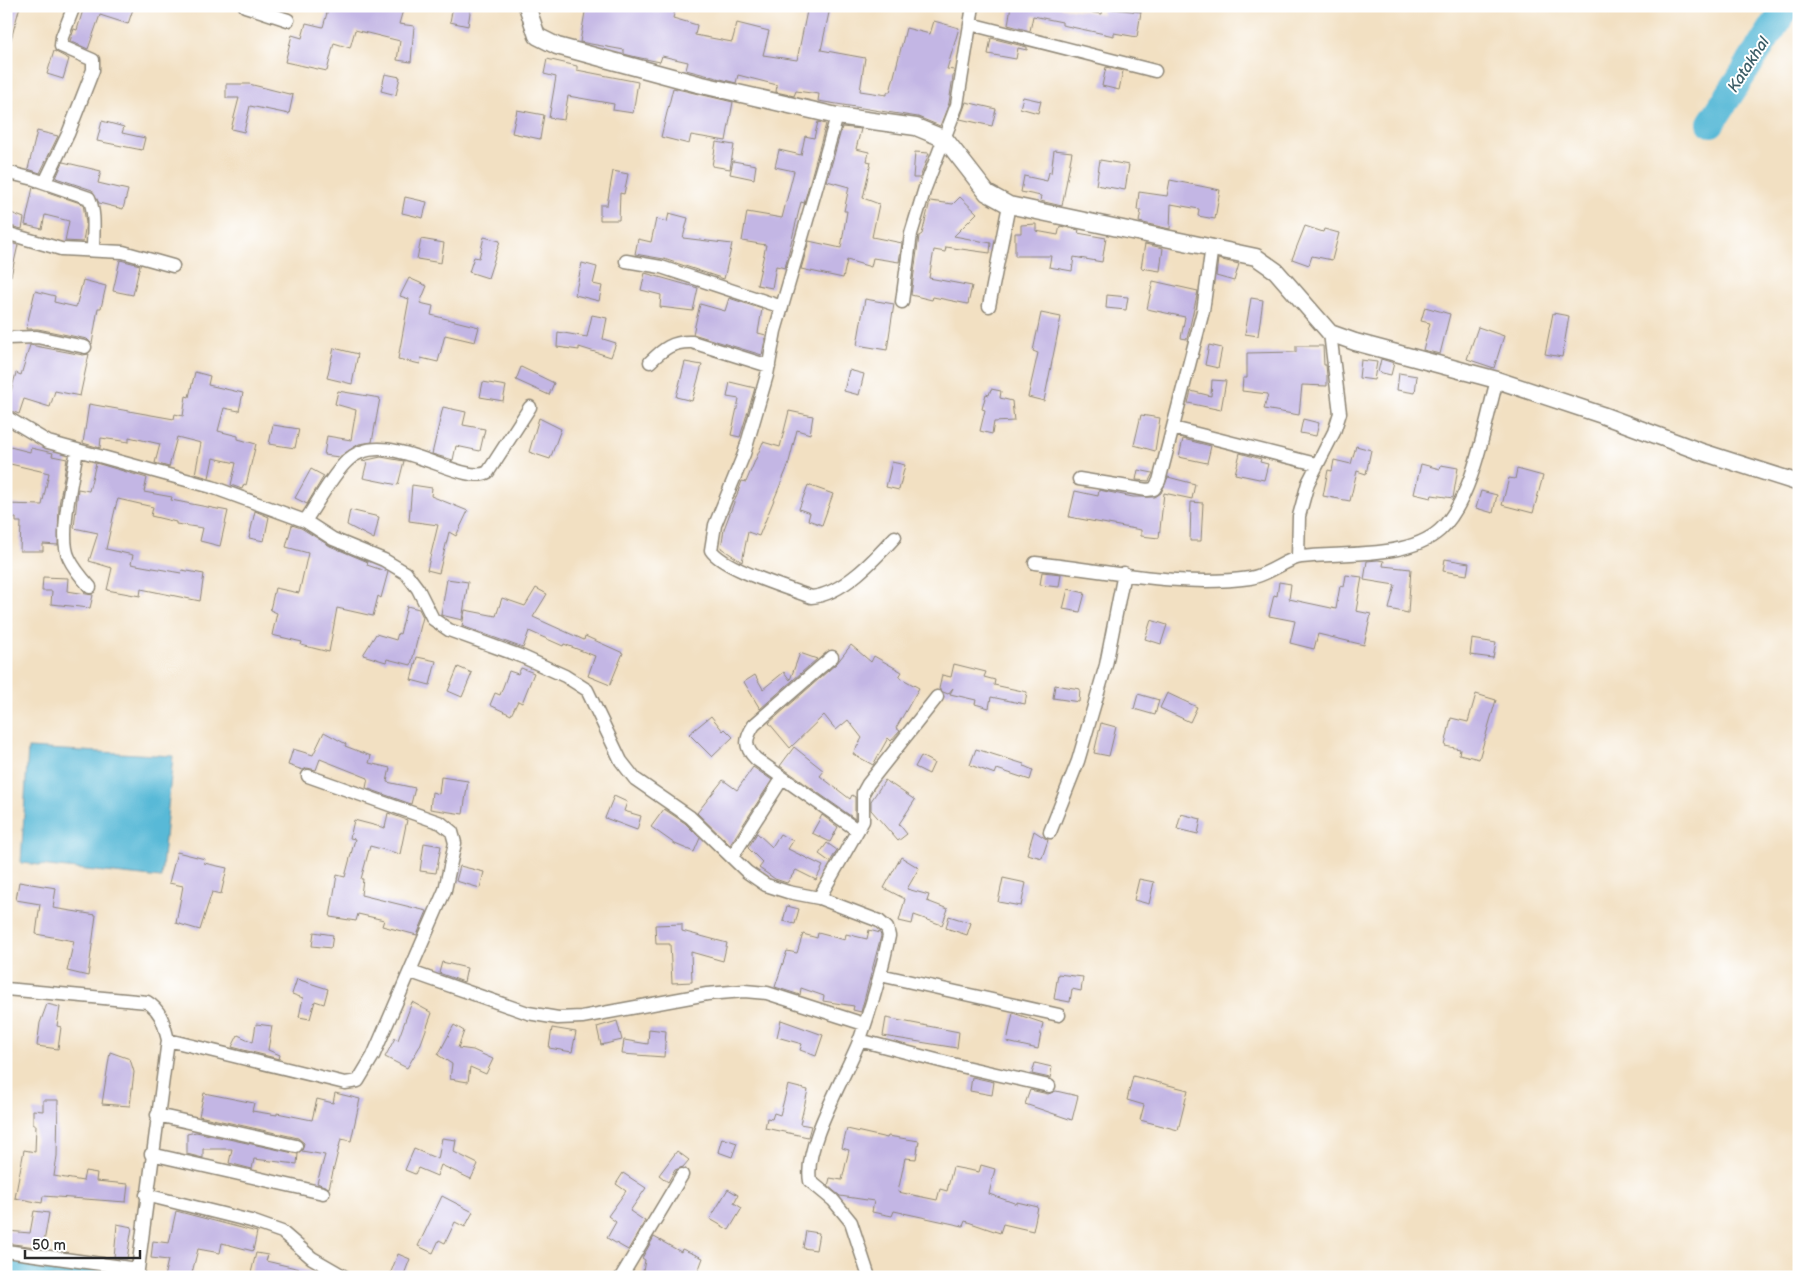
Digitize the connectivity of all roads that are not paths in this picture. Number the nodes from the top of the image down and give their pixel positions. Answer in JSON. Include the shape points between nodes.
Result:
{"nodes":[{"id":1,"x":74,"y":6,"type":"edge"},
{"id":2,"x":246,"y":6,"type":"edge"},
{"id":3,"x":527,"y":6,"type":"edge"},
{"id":4,"x":973,"y":6,"type":"edge"},
{"id":5,"x":288,"y":20,"type":"dead end"},
{"id":6,"x":970,"y":24,"type":"junction"},
{"id":7,"x":1155,"y":72,"type":"dead end"},
{"id":8,"x":837,"y":116,"type":"junction"},
{"id":9,"x":945,"y":139,"type":"junction"},
{"id":10,"x":6,"y":172,"type":"edge"},
{"id":11,"x":45,"y":182,"type":"junction"},
{"id":12,"x":1010,"y":205,"type":"junction"},
{"id":13,"x":6,"y":233,"type":"edge"},
{"id":14,"x":1212,"y":246,"type":"junction"},
{"id":15,"x":93,"y":250,"type":"junction"},
{"id":16,"x":626,"y":261,"type":"dead end"},
{"id":17,"x":173,"y":266,"type":"dead end"},
{"id":18,"x":902,"y":302,"type":"dead end"},
{"id":19,"x":988,"y":306,"type":"dead end"},
{"id":20,"x":782,"y":307,"type":"junction"},
{"id":21,"x":1330,"y":333,"type":"junction"},
{"id":22,"x":6,"y":338,"type":"edge"},
{"id":23,"x":85,"y":347,"type":"dead end"},
{"id":24,"x":650,"y":362,"type":"dead end"},
{"id":25,"x":768,"y":366,"type":"junction"},
{"id":26,"x":1497,"y":380,"type":"junction"},
{"id":27,"x":530,"y":407,"type":"dead end"},
{"id":28,"x":6,"y":417,"type":"edge"},
{"id":29,"x":1173,"y":428,"type":"junction"},
{"id":30,"x":76,"y":450,"type":"junction"},
{"id":31,"x":1316,"y":464,"type":"junction"},
{"id":32,"x":1079,"y":479,"type":"dead end"},
{"id":33,"x":1799,"y":483,"type":"edge"},
{"id":34,"x":305,"y":521,"type":"junction"},
{"id":35,"x":895,"y":537,"type":"dead end"},
{"id":36,"x":1298,"y":557,"type":"junction"},
{"id":37,"x":1035,"y":563,"type":"dead end"},
{"id":38,"x":1124,"y":573,"type":"junction"},
{"id":39,"x":90,"y":587,"type":"dead end"},
{"id":40,"x":832,"y":657,"type":"dead end"},
{"id":41,"x":937,"y":697,"type":"dead end"},
{"id":42,"x":308,"y":776,"type":"dead end"},
{"id":43,"x":782,"y":779,"type":"junction"},
{"id":44,"x":857,"y":830,"type":"junction"},
{"id":45,"x":1050,"y":832,"type":"dead end"},
{"id":46,"x":732,"y":857,"type":"junction"},
{"id":47,"x":818,"y":898,"type":"junction"},
{"id":48,"x":411,"y":972,"type":"junction"},
{"id":49,"x":880,"y":975,"type":"junction"},
{"id":50,"x":6,"y":989,"type":"edge"},
{"id":51,"x":1059,"y":1015,"type":"dead end"},
{"id":52,"x":864,"y":1024,"type":"junction"},
{"id":53,"x":168,"y":1040,"type":"junction"},
{"id":54,"x":859,"y":1040,"type":"junction"},
{"id":55,"x":1049,"y":1086,"type":"dead end"},
{"id":56,"x":157,"y":1115,"type":"junction"},
{"id":57,"x":296,"y":1146,"type":"dead end"},
{"id":58,"x":151,"y":1154,"type":"junction"},
{"id":59,"x":682,"y":1175,"type":"dead end"},
{"id":60,"x":323,"y":1193,"type":"dead end"},
{"id":61,"x":146,"y":1195,"type":"junction"},
{"id":62,"x":6,"y":1251,"type":"edge"},
{"id":63,"x":137,"y":1273,"type":"edge"},
{"id":64,"x":345,"y":1277,"type":"edge"},
{"id":65,"x":621,"y":1277,"type":"edge"},
{"id":66,"x":869,"y":1277,"type":"edge"}],
"edges":[{"from":1,"to":11,"type":"street","via":[[61,46],[93,60],[93,70]]},
{"from":2,"to":5,"type":"street"},
{"from":3,"to":8,"type":"street","via":[[537,36],[557,46],[698,84]]},
{"from":4,"to":6,"type":"street"},
{"from":6,"to":7,"type":"street"},
{"from":6,"to":9,"type":"street","via":[[957,105]]},
{"from":8,"to":9,"type":"street","via":[[916,127]]},
{"from":8,"to":20,"type":"street"},
{"from":9,"to":12,"type":"street","via":[[987,194]]},
{"from":9,"to":18,"type":"street","via":[[911,234]]},
{"from":10,"to":11,"type":"street"},
{"from":11,"to":15,"type":"street","via":[[89,198],[94,220]]},
{"from":12,"to":14,"type":"street"},
{"from":12,"to":19,"type":"street"},
{"from":13,"to":15,"type":"street","via":[[61,249]]},
{"from":14,"to":21,"type":"street","via":[[1256,256],[1276,271]]},
{"from":14,"to":29,"type":"street","via":[[1203,312]]},
{"from":15,"to":17,"type":"street","via":[[123,252]]},
{"from":16,"to":20,"type":"street","via":[[661,267]]},
{"from":20,"to":25,"type":"street"},
{"from":21,"to":26,"type":"street"},
{"from":21,"to":31,"type":"street","via":[[1340,413],[1334,432]]},
{"from":22,"to":23,"type":"street","via":[[37,337]]},
{"from":24,"to":25,"type":"street","via":[[666,347],[686,342]]},
{"from":25,"to":35,"type":"street","via":[[744,454],[711,539],[711,550],[715,556],[737,569],[811,597],[830,592],[868,566]]},
{"from":26,"to":33,"type":"street"},
{"from":26,"to":36,"type":"street","via":[[1468,487],[1441,529],[1424,542],[1399,548]]},
{"from":27,"to":34,"type":"street","via":[[483,476],[410,455],[377,449],[361,452],[347,461]]},
{"from":28,"to":30,"type":"street","via":[[48,442]]},
{"from":29,"to":31,"type":"street"},
{"from":29,"to":32,"type":"street","via":[[1154,489]]},
{"from":30,"to":34,"type":"street","via":[[212,487]]},
{"from":30,"to":39,"type":"street","via":[[66,549]]},
{"from":31,"to":36,"type":"street","via":[[1299,516]]},
{"from":34,"to":46,"type":"street","via":[[333,539],[406,573],[433,619],[449,630],[523,657],[565,676],[586,690],[621,761],[635,779],[690,817]]},
{"from":36,"to":38,"type":"street","via":[[1268,574],[1250,578],[1199,580]]},
{"from":37,"to":38,"type":"street"},
{"from":38,"to":45,"type":"street","via":[[1106,665],[1078,761]]},
{"from":40,"to":43,"type":"street","via":[[754,725],[748,736],[748,751]]},
{"from":41,"to":44,"type":"street","via":[[868,784],[863,793],[863,821]]},
{"from":42,"to":48,"type":"street","via":[[441,823],[452,832],[454,851],[446,890]]},
{"from":43,"to":44,"type":"street"},
{"from":43,"to":46,"type":"street"},
{"from":44,"to":47,"type":"street"},
{"from":46,"to":47,"type":"street","via":[[766,885]]},
{"from":47,"to":49,"type":"street","via":[[879,921],[887,928],[889,936]]},
{"from":48,"to":52,"type":"street","via":[[528,1013],[558,1018],[744,991],[775,996]]},
{"from":48,"to":53,"type":"street","via":[[370,1063],[363,1076],[353,1083],[322,1080]]},
{"from":49,"to":51,"type":"street"},
{"from":49,"to":52,"type":"street"},
{"from":50,"to":53,"type":"street","via":[[147,1002],[160,1014]]},
{"from":52,"to":54,"type":"street"},
{"from":53,"to":56,"type":"street"},
{"from":54,"to":55,"type":"street"},
{"from":54,"to":66,"type":"street","via":[[826,1113],[808,1170],[810,1181],[833,1200],[851,1222]]},
{"from":56,"to":57,"type":"street"},
{"from":56,"to":58,"type":"street"},
{"from":58,"to":60,"type":"street"},
{"from":58,"to":61,"type":"street"},
{"from":59,"to":65,"type":"street"},
{"from":61,"to":63,"type":"street"},
{"from":61,"to":64,"type":"street","via":[[282,1232],[312,1258]]},
{"from":62,"to":63,"type":"street"}]}
